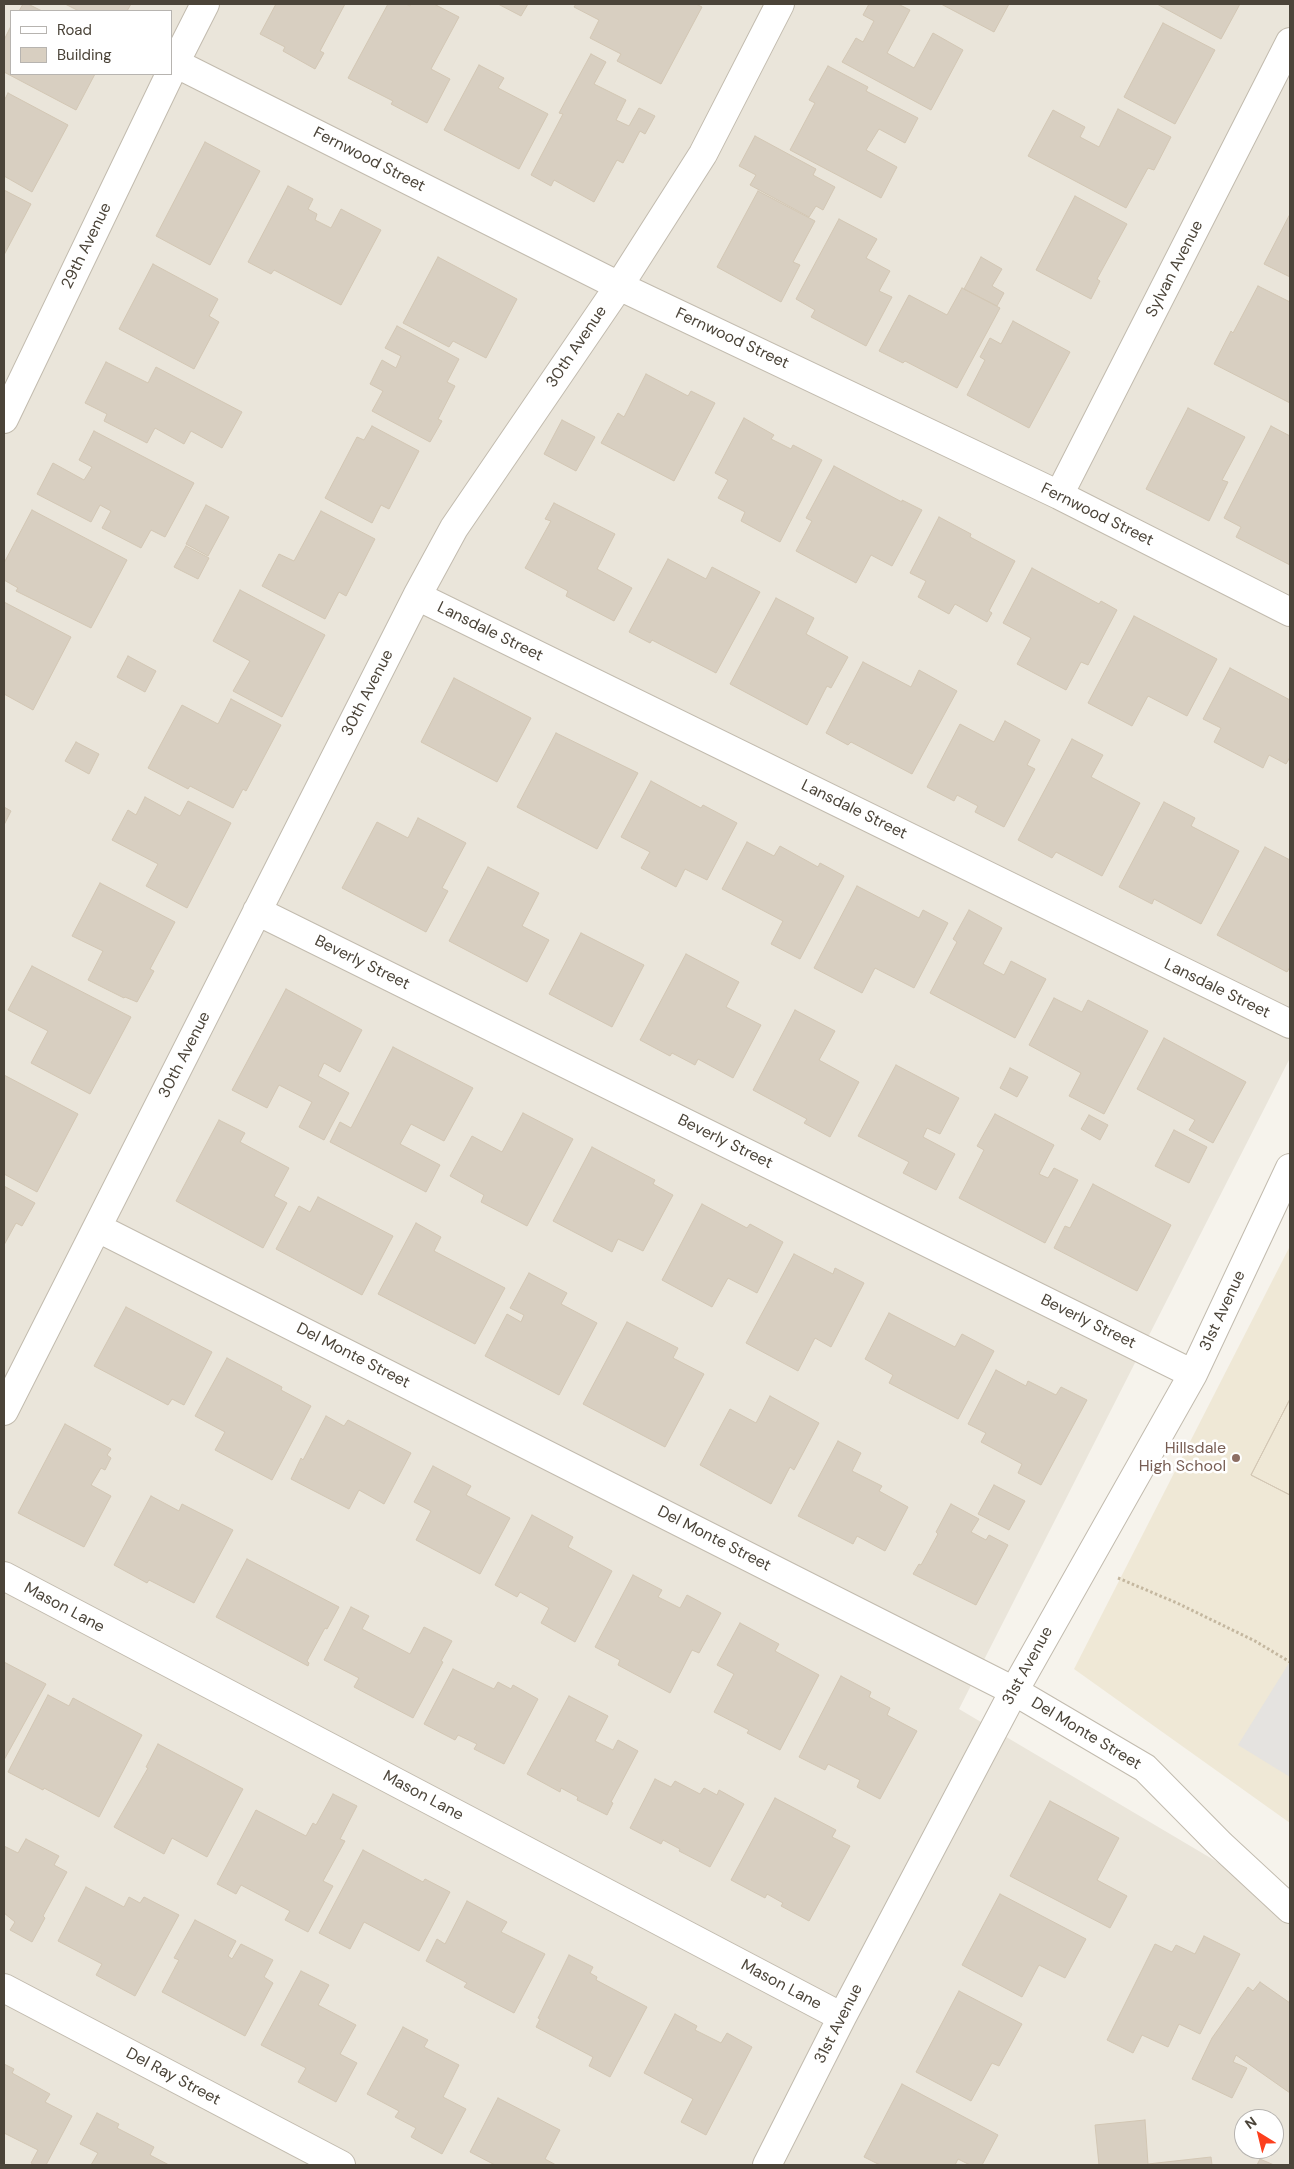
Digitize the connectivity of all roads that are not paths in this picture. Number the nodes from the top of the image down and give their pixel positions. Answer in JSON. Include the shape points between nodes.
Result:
{"nodes":[{"id":1,"x":205,"y":4,"type":"edge"},
{"id":2,"x":780,"y":4,"type":"edge"},
{"id":3,"x":1290,"y":42,"type":"edge"},
{"id":4,"x":172,"y":69,"type":"edge"},
{"id":5,"x":169,"y":75,"type":"edge"},
{"id":6,"x":618,"y":286,"type":"junction"},
{"id":7,"x":4,"y":418,"type":"edge"},
{"id":8,"x":1059,"y":495,"type":"junction"},
{"id":9,"x":417,"y":596,"type":"junction"},
{"id":10,"x":1290,"y":612,"type":"edge"},
{"id":11,"x":257,"y":911,"type":"junction"},
{"id":12,"x":1290,"y":1024,"type":"edge"},
{"id":13,"x":1290,"y":1168,"type":"edge"},
{"id":14,"x":98,"y":1228,"type":"junction"},
{"id":15,"x":1193,"y":1374,"type":"junction"},
{"id":16,"x":4,"y":1411,"type":"edge"},
{"id":17,"x":4,"y":1576,"type":"edge"},
{"id":18,"x":1014,"y":1691,"type":"junction"},
{"id":19,"x":1290,"y":1909,"type":"edge"},
{"id":20,"x":4,"y":1988,"type":"edge"},
{"id":21,"x":842,"y":2017,"type":"junction"},
{"id":22,"x":341,"y":2165,"type":"edge"},
{"id":23,"x":767,"y":2165,"type":"edge"}],
"edges":[{"from":1,"to":4,"type":"street","name":"29th Avenue"},
{"from":2,"to":6,"type":"street","name":"30th Avenue","via":[[703,154]]},
{"from":3,"to":8,"type":"street","name":"Sylvan Avenue"},
{"from":4,"to":6,"type":"street","name":"Fernwood Street"},
{"from":5,"to":7,"type":"street","name":"29th Avenue"},
{"from":6,"to":8,"type":"street","name":"Fernwood Street"},
{"from":6,"to":9,"type":"street","name":"30th Avenue","via":[[454,528]]},
{"from":8,"to":10,"type":"street","name":"Fernwood Street"},
{"from":9,"to":11,"type":"street","name":"30th Avenue"},
{"from":9,"to":12,"type":"street","name":"Lansdale Street"},
{"from":11,"to":14,"type":"street","name":"30th Avenue"},
{"from":11,"to":15,"type":"street","name":"Beverly Street"},
{"from":13,"to":15,"type":"street","name":"31st Avenue"},
{"from":14,"to":16,"type":"street","name":"30th Avenue"},
{"from":14,"to":18,"type":"street","name":"Del Monte Street"},
{"from":15,"to":18,"type":"street","name":"31st Avenue"},
{"from":17,"to":21,"type":"street","name":"Mason Lane"},
{"from":18,"to":19,"type":"street","name":"Del Monte Street","via":[[1144,1768]]},
{"from":18,"to":21,"type":"street","name":"31st Avenue"},
{"from":20,"to":22,"type":"street","name":"Del Ray Street"},
{"from":21,"to":23,"type":"street","name":"31st Avenue"}]}
